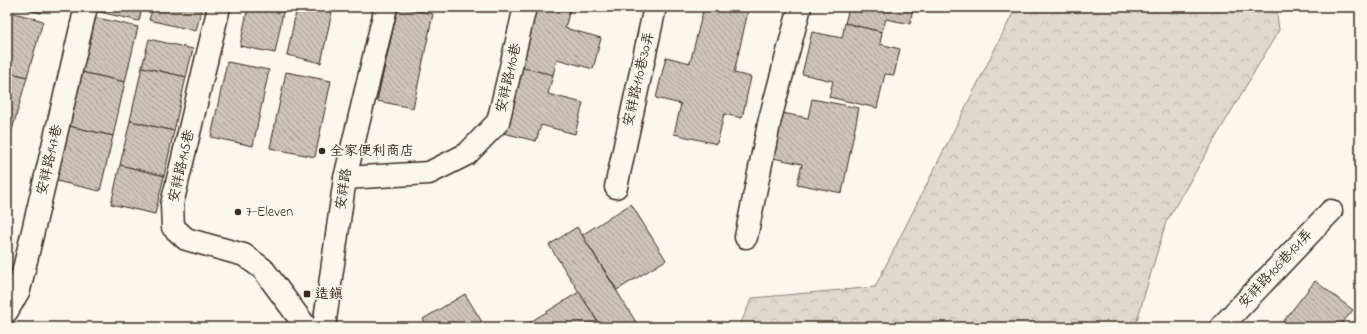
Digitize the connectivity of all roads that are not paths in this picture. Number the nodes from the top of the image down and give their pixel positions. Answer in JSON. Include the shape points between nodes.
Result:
{"nodes":[{"id":1,"x":86,"y":7,"type":"edge"},
{"id":2,"x":219,"y":7,"type":"edge"},
{"id":3,"x":386,"y":7,"type":"edge"},
{"id":4,"x":526,"y":7,"type":"edge"},
{"id":5,"x":655,"y":7,"type":"edge"},
{"id":6,"x":800,"y":7,"type":"edge"},
{"id":7,"x":345,"y":178,"type":"junction"},
{"id":8,"x":616,"y":187,"type":"dead end"},
{"id":9,"x":1331,"y":211,"type":"dead end"},
{"id":10,"x":746,"y":237,"type":"dead end"},
{"id":11,"x":7,"y":311,"type":"edge"},
{"id":12,"x":306,"y":327,"type":"edge"},
{"id":13,"x":324,"y":327,"type":"edge"},
{"id":14,"x":1221,"y":327,"type":"edge"}],
"edges":[{"from":1,"to":11,"type":"street","name":"安祥路147巷","via":[[19,290]]},
{"from":2,"to":12,"type":"street","name":"安祥路145巷","via":[[172,204],[173,227],[186,239],[244,254],[263,269]]},
{"from":3,"to":7,"type":"street","name":"安祥路"},
{"from":4,"to":7,"type":"street","name":"安祥路110巷","via":[[498,122],[467,154],[429,173]]},
{"from":5,"to":8,"type":"street","name":"安祥路110巷30弄"},
{"from":6,"to":10,"type":"street","via":[[770,119]]},
{"from":7,"to":13,"type":"street","name":"安祥路"},
{"from":9,"to":14,"type":"street","name":"安祥路106巷131弄"}]}
